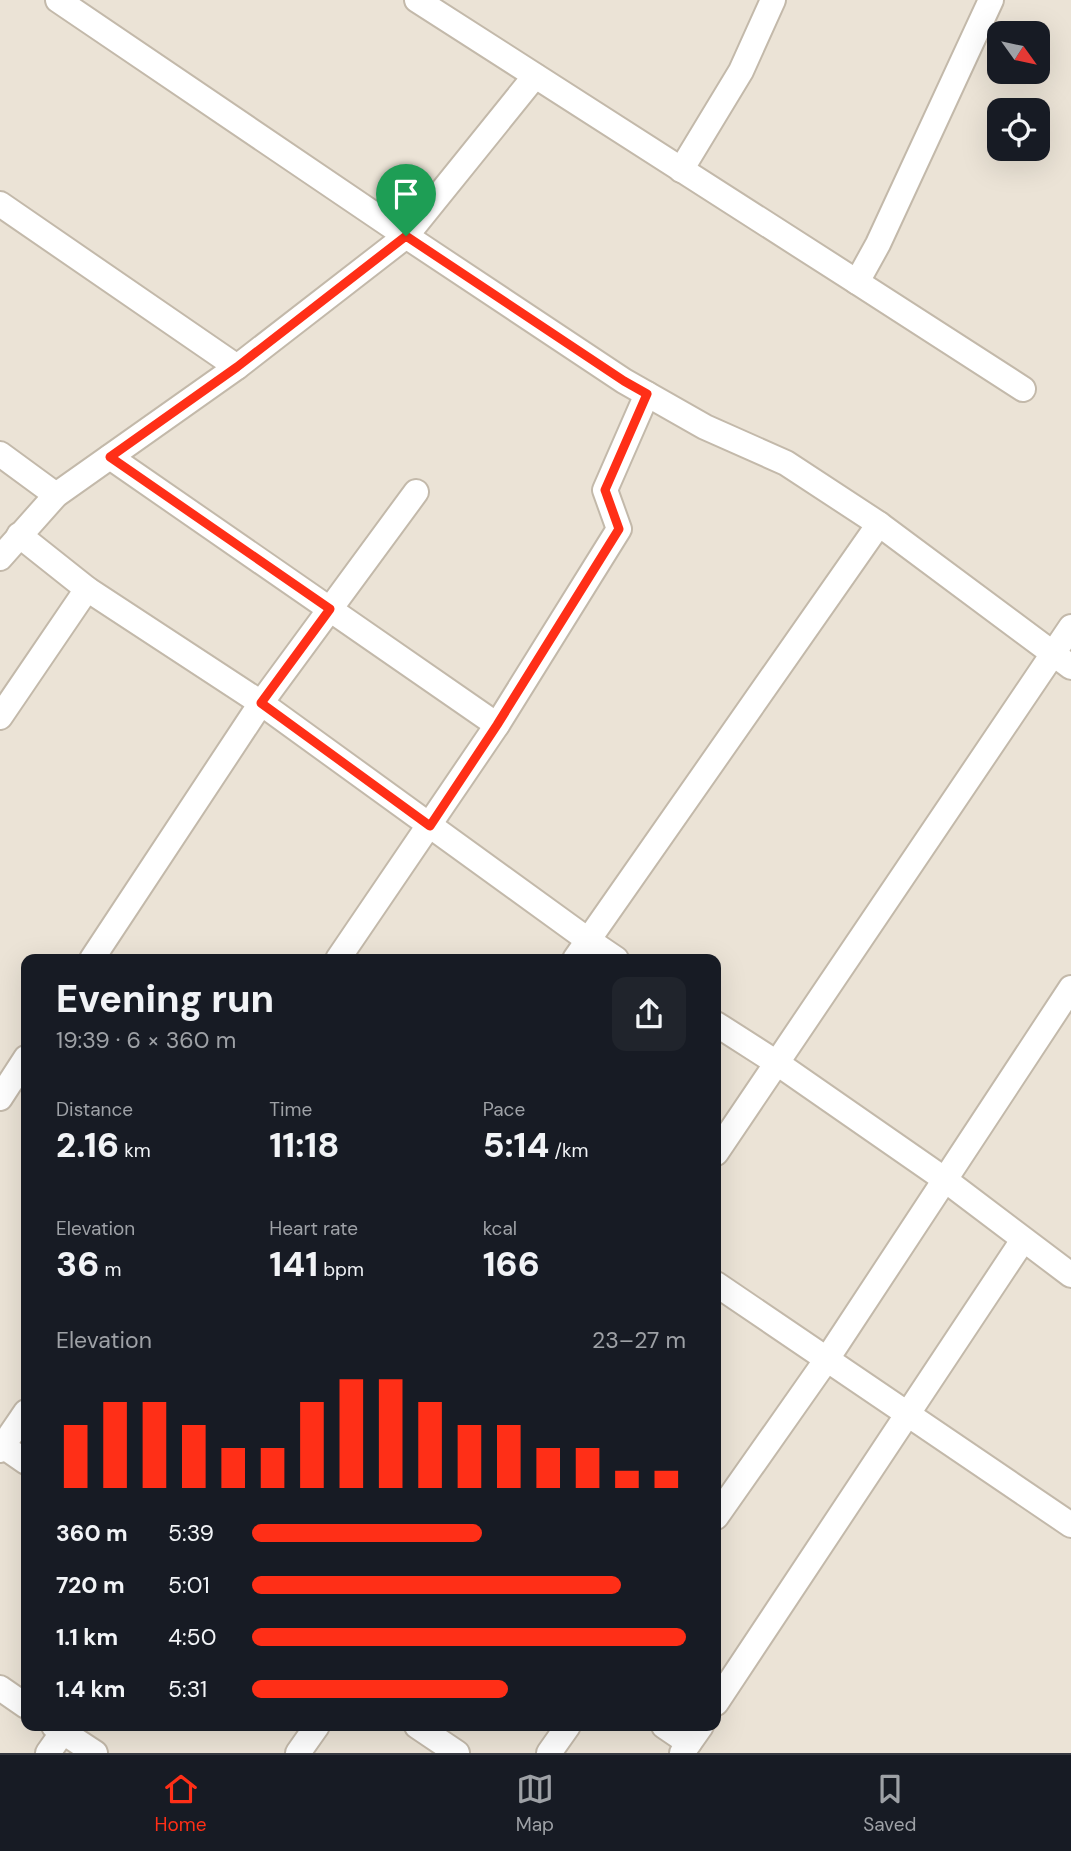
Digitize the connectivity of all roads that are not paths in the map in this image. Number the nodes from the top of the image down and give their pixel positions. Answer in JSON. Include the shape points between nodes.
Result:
{"nodes":[{"id":1,"x":58,"y":0,"type":"edge"},
{"id":2,"x":417,"y":0,"type":"edge"},
{"id":3,"x":773,"y":0,"type":"edge"},
{"id":4,"x":990,"y":0,"type":"edge"},
{"id":5,"x":535,"y":76,"type":"junction"},
{"id":6,"x":681,"y":170,"type":"junction"},
{"id":7,"x":0,"y":204,"type":"edge"},
{"id":8,"x":406,"y":236,"type":"junction"},
{"id":9,"x":857,"y":282,"type":"junction"},
{"id":10,"x":237,"y":367,"type":"junction"},
{"id":11,"x":1023,"y":390,"type":"dead end"},
{"id":12,"x":647,"y":394,"type":"junction"},
{"id":13,"x":0,"y":454,"type":"edge"},
{"id":14,"x":110,"y":457,"type":"junction"},
{"id":15,"x":416,"y":492,"type":"dead end"},
{"id":16,"x":56,"y":495,"type":"junction"},
{"id":17,"x":879,"y":524,"type":"junction"},
{"id":18,"x":19,"y":536,"type":"junction"},
{"id":19,"x":0,"y":558,"type":"edge"},
{"id":20,"x":87,"y":589,"type":"junction"},
{"id":21,"x":330,"y":609,"type":"junction"},
{"id":22,"x":1071,"y":627,"type":"edge"},
{"id":23,"x":1062,"y":661,"type":"edge"},
{"id":24,"x":261,"y":703,"type":"junction"},
{"id":25,"x":0,"y":717,"type":"edge"},
{"id":26,"x":497,"y":725,"type":"junction"},
{"id":27,"x":430,"y":826,"type":"junction"},
{"id":28,"x":582,"y":950,"type":"edge"},
{"id":29,"x":95,"y":954,"type":"edge"},
{"id":30,"x":341,"y":954,"type":"edge"},
{"id":31,"x":1071,"y":988,"type":"edge"},
{"id":32,"x":721,"y":1027,"type":"edge"},
{"id":33,"x":777,"y":1063,"type":"junction"},
{"id":34,"x":21,"y":1066,"type":"edge"},
{"id":35,"x":0,"y":1098,"type":"edge"},
{"id":36,"x":721,"y":1146,"type":"edge"},
{"id":37,"x":944,"y":1179,"type":"junction"},
{"id":38,"x":1023,"y":1240,"type":"junction"},
{"id":39,"x":1071,"y":1275,"type":"edge"},
{"id":40,"x":721,"y":1287,"type":"edge"},
{"id":41,"x":827,"y":1359,"type":"junction"},
{"id":42,"x":907,"y":1414,"type":"junction"},
{"id":43,"x":21,"y":1419,"type":"edge"},
{"id":44,"x":1,"y":1447,"type":"edge"},
{"id":45,"x":21,"y":1459,"type":"edge"},
{"id":46,"x":721,"y":1510,"type":"edge"},
{"id":47,"x":1071,"y":1525,"type":"edge"},
{"id":48,"x":0,"y":1688,"type":"edge"},
{"id":49,"x":721,"y":1695,"type":"edge"},
{"id":50,"x":21,"y":1703,"type":"edge"},
{"id":51,"x":59,"y":1731,"type":"edge"},
{"id":52,"x":65,"y":1731,"type":"edge"},
{"id":53,"x":313,"y":1731,"type":"edge"},
{"id":54,"x":424,"y":1731,"type":"edge"},
{"id":55,"x":564,"y":1731,"type":"edge"},
{"id":56,"x":674,"y":1731,"type":"edge"},
{"id":57,"x":691,"y":1740,"type":"edge"},
{"id":58,"x":48,"y":1753,"type":"edge"},
{"id":59,"x":95,"y":1753,"type":"edge"},
{"id":60,"x":298,"y":1753,"type":"edge"},
{"id":61,"x":457,"y":1753,"type":"edge"},
{"id":62,"x":549,"y":1753,"type":"edge"}],
"edges":[{"from":1,"to":8,"type":"street"},
{"from":2,"to":5,"type":"street"},
{"from":3,"to":6,"type":"street","via":[[741,71]]},
{"from":4,"to":9,"type":"street"},
{"from":5,"to":6,"type":"street"},
{"from":5,"to":8,"type":"street"},
{"from":6,"to":9,"type":"street"},
{"from":7,"to":10,"type":"street"},
{"from":8,"to":10,"type":"street"},
{"from":8,"to":12,"type":"street"},
{"from":9,"to":11,"type":"street"},
{"from":10,"to":14,"type":"street"},
{"from":12,"to":17,"type":"street","via":[[705,427],[786,463]]},
{"from":12,"to":26,"type":"street","via":[[605,490],[619,529]]},
{"from":13,"to":16,"type":"street"},
{"from":14,"to":16,"type":"street"},
{"from":14,"to":21,"type":"street"},
{"from":15,"to":21,"type":"street"},
{"from":16,"to":18,"type":"street"},
{"from":17,"to":23,"type":"street"},
{"from":17,"to":28,"type":"street"},
{"from":18,"to":19,"type":"street"},
{"from":18,"to":20,"type":"street"},
{"from":20,"to":24,"type":"street"},
{"from":20,"to":25,"type":"street"},
{"from":21,"to":24,"type":"street"},
{"from":21,"to":26,"type":"street"},
{"from":22,"to":23,"type":"street"},
{"from":23,"to":33,"type":"street"},
{"from":24,"to":27,"type":"street"},
{"from":24,"to":29,"type":"street"},
{"from":26,"to":27,"type":"street"},
{"from":27,"to":28,"type":"street"},
{"from":27,"to":30,"type":"street"},
{"from":31,"to":37,"type":"street"},
{"from":32,"to":33,"type":"street"},
{"from":33,"to":36,"type":"street"},
{"from":33,"to":37,"type":"street"},
{"from":34,"to":35,"type":"street"},
{"from":37,"to":38,"type":"street"},
{"from":37,"to":41,"type":"street"},
{"from":38,"to":39,"type":"street"},
{"from":38,"to":42,"type":"street"},
{"from":40,"to":41,"type":"street"},
{"from":41,"to":42,"type":"street"},
{"from":41,"to":46,"type":"street"},
{"from":42,"to":47,"type":"street"},
{"from":42,"to":49,"type":"street"},
{"from":43,"to":44,"type":"street"},
{"from":44,"to":45,"type":"street"},
{"from":48,"to":50,"type":"street"},
{"from":51,"to":58,"type":"street"},
{"from":52,"to":59,"type":"street"},
{"from":53,"to":60,"type":"street"},
{"from":54,"to":61,"type":"street"},
{"from":55,"to":62,"type":"street"},
{"from":56,"to":57,"type":"street"}]}
